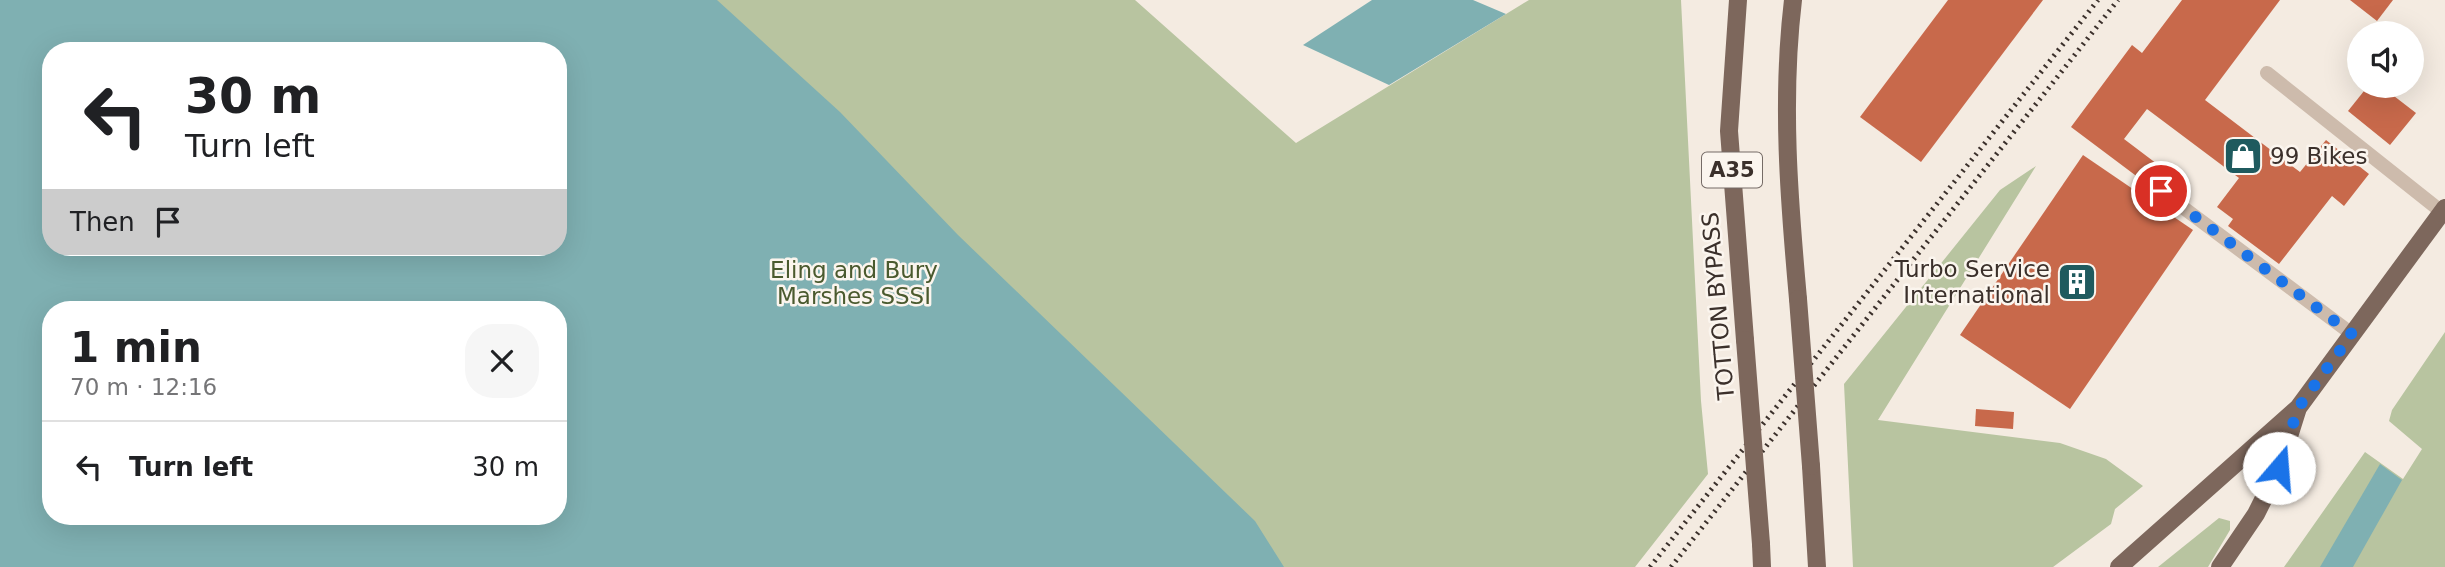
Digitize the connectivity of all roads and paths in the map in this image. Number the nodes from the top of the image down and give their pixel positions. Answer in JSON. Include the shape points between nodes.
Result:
{"nodes":[{"id":1,"x":1738,"y":0,"type":"edge"},
{"id":2,"x":1793,"y":0,"type":"edge"},
{"id":3,"x":2267,"y":73,"type":"dead end"},
{"id":4,"x":2161,"y":191,"type":"dead end"},
{"id":5,"x":2443,"y":210,"type":"edge"},
{"id":6,"x":2352,"y":334,"type":"junction"},
{"id":7,"x":2298,"y":408,"type":"junction"},
{"id":8,"x":1762,"y":567,"type":"edge"},
{"id":9,"x":1817,"y":567,"type":"edge"},
{"id":10,"x":2119,"y":567,"type":"edge"},
{"id":11,"x":2220,"y":567,"type":"edge"}],
"edges":[{"from":1,"to":8,"type":"main road","name":"TOTTON BYPASS","number":"A35","bridge":true,"via":[[1729,131]]},
{"from":2,"to":9,"type":"main road","number":"A35","bridge":true,"via":[[1786,57],[1788,187]]},
{"from":3,"to":5,"type":"lane"},
{"from":4,"to":6,"type":"lane"},
{"from":5,"to":6,"type":"main road"},
{"from":6,"to":7,"type":"main road"},
{"from":7,"to":10,"type":"main road"},
{"from":7,"to":11,"type":"main road","via":[[2279,468],[2256,514]]}]}
